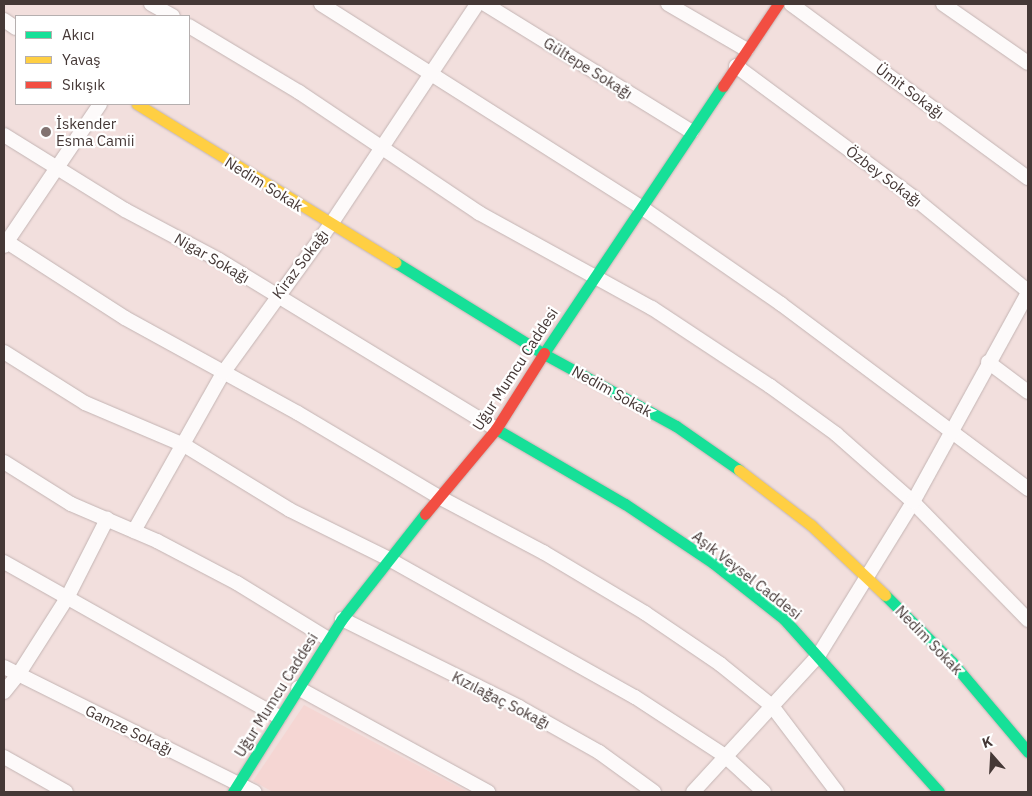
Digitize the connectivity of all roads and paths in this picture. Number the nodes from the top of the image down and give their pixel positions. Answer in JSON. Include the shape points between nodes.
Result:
{"nodes":[{"id":1,"x":321,"y":4,"type":"edge"},
{"id":2,"x":477,"y":4,"type":"edge"},
{"id":3,"x":484,"y":4,"type":"edge"},
{"id":4,"x":668,"y":4,"type":"edge"},
{"id":5,"x":778,"y":4,"type":"edge"},
{"id":6,"x":791,"y":4,"type":"edge"},
{"id":7,"x":943,"y":4,"type":"edge"},
{"id":8,"x":4,"y":20,"type":"edge"},
{"id":9,"x":15,"y":27,"type":"edge"},
{"id":10,"x":190,"y":27,"type":"edge"},
{"id":11,"x":747,"y":50,"type":"junction"},
{"id":12,"x":1028,"y":63,"type":"edge"},
{"id":13,"x":736,"y":66,"type":"junction"},
{"id":14,"x":432,"y":74,"type":"junction"},
{"id":15,"x":99,"y":105,"type":"edge"},
{"id":16,"x":139,"y":105,"type":"edge"},
{"id":17,"x":692,"y":132,"type":"junction"},
{"id":18,"x":4,"y":135,"type":"edge"},
{"id":19,"x":380,"y":146,"type":"junction"},
{"id":20,"x":57,"y":168,"type":"junction"},
{"id":21,"x":1028,"y":178,"type":"edge"},
{"id":22,"x":641,"y":207,"type":"junction"},
{"id":23,"x":330,"y":224,"type":"junction"},
{"id":24,"x":5,"y":242,"type":"edge"},
{"id":25,"x":596,"y":275,"type":"junction"},
{"id":26,"x":1028,"y":292,"type":"edge"},
{"id":27,"x":276,"y":295,"type":"junction"},
{"id":28,"x":4,"y":352,"type":"edge"},
{"id":29,"x":544,"y":354,"type":"junction"},
{"id":30,"x":988,"y":362,"type":"junction"},
{"id":31,"x":223,"y":373,"type":"junction"},
{"id":32,"x":1028,"y":392,"type":"edge"},
{"id":33,"x":496,"y":429,"type":"junction"},
{"id":34,"x":950,"y":432,"type":"junction"},
{"id":35,"x":184,"y":445,"type":"junction"},
{"id":36,"x":4,"y":462,"type":"edge"},
{"id":37,"x":1028,"y":489,"type":"edge"},
{"id":38,"x":439,"y":497,"type":"junction"},
{"id":39,"x":913,"y":502,"type":"junction"},
{"id":40,"x":107,"y":519,"type":"junction"},
{"id":41,"x":134,"y":531,"type":"junction"},
{"id":42,"x":387,"y":558,"type":"junction"},
{"id":43,"x":4,"y":562,"type":"edge"},
{"id":44,"x":867,"y":579,"type":"junction"},
{"id":45,"x":67,"y":598,"type":"junction"},
{"id":46,"x":342,"y":618,"type":"junction"},
{"id":47,"x":1028,"y":620,"type":"edge"},
{"id":48,"x":328,"y":640,"type":"junction"},
{"id":49,"x":818,"y":656,"type":"junction"},
{"id":50,"x":4,"y":667,"type":"edge"},
{"id":51,"x":18,"y":675,"type":"junction"},
{"id":52,"x":298,"y":688,"type":"junction"},
{"id":53,"x":4,"y":692,"type":"edge"},
{"id":54,"x":772,"y":706,"type":"junction"},
{"id":55,"x":279,"y":717,"type":"junction"},
{"id":56,"x":1028,"y":752,"type":"edge"},
{"id":57,"x":725,"y":756,"type":"junction"},
{"id":58,"x":4,"y":757,"type":"edge"},
{"id":59,"x":236,"y":788,"type":"edge"},
{"id":60,"x":66,"y":792,"type":"edge"},
{"id":61,"x":255,"y":792,"type":"edge"},
{"id":62,"x":488,"y":792,"type":"edge"},
{"id":63,"x":654,"y":792,"type":"edge"},
{"id":64,"x":692,"y":792,"type":"edge"},
{"id":65,"x":764,"y":792,"type":"edge"},
{"id":66,"x":838,"y":792,"type":"edge"},
{"id":67,"x":939,"y":792,"type":"edge"}],
"edges":[{"from":1,"to":14,"type":"street"},
{"from":2,"to":14,"type":"street","name":"Kiraz Sokağı"},
{"from":3,"to":17,"type":"street","name":"Gültepe Sokağı"},
{"from":4,"to":11,"type":"street"},
{"from":5,"to":11,"type":"street","name":"Uğur Mumcu Caddesi"},
{"from":6,"to":21,"type":"street","name":"Ümit Sokağı"},
{"from":7,"to":12,"type":"street"},
{"from":8,"to":9,"type":"street"},
{"from":10,"to":19,"type":"street","via":[[300,92]]},
{"from":11,"to":13,"type":"street","name":"Uğur Mumcu Caddesi"},
{"from":13,"to":17,"type":"street","name":"Uğur Mumcu Caddesi"},
{"from":13,"to":26,"type":"street","name":"Özbey Sokağı","via":[[913,197]]},
{"from":14,"to":19,"type":"street","name":"Kiraz Sokağı"},
{"from":14,"to":22,"type":"street"},
{"from":15,"to":20,"type":"street"},
{"from":16,"to":23,"type":"street","name":"Nedim Sokak"},
{"from":17,"to":22,"type":"street","name":"Uğur Mumcu Caddesi"},
{"from":18,"to":20,"type":"street","name":"Nigar Sokağı"},
{"from":19,"to":23,"type":"street","name":"Kiraz Sokağı"},
{"from":19,"to":25,"type":"street","via":[[479,213]]},
{"from":20,"to":24,"type":"street"},
{"from":20,"to":27,"type":"street","name":"Nigar Sokağı"},
{"from":22,"to":25,"type":"street","name":"Uğur Mumcu Caddesi"},
{"from":22,"to":34,"type":"street","via":[[781,304]]},
{"from":23,"to":27,"type":"street","name":"Kiraz Sokağı"},
{"from":23,"to":29,"type":"street","name":"Nedim Sokak"},
{"from":24,"to":31,"type":"street","via":[[125,318]]},
{"from":25,"to":29,"type":"street","name":"Uğur Mumcu Caddesi"},
{"from":25,"to":39,"type":"street","via":[[770,386],[836,434]]},
{"from":26,"to":30,"type":"street"},
{"from":27,"to":31,"type":"street","name":"Kiraz Sokağı"},
{"from":27,"to":33,"type":"street","name":"Nigar Sokağı"},
{"from":28,"to":35,"type":"street","via":[[85,403]]},
{"from":29,"to":33,"type":"street","name":"Uğur Mumcu Caddesi"},
{"from":29,"to":44,"type":"street","name":"Nedim Sokak","via":[[692,437],[811,525]]},
{"from":30,"to":32,"type":"street"},
{"from":30,"to":34,"type":"street"},
{"from":31,"to":35,"type":"street","name":"Kiraz Sokağı"},
{"from":31,"to":38,"type":"street","via":[[298,413]]},
{"from":33,"to":38,"type":"street","name":"Uğur Mumcu Caddesi"},
{"from":33,"to":49,"type":"street","name":"Aşık Veysel Caddesi","via":[[625,504],[713,563],[784,619]]},
{"from":34,"to":37,"type":"street"},
{"from":34,"to":39,"type":"street"},
{"from":35,"to":41,"type":"street","name":"Kiraz Sokağı"},
{"from":35,"to":42,"type":"street","via":[[290,510]]},
{"from":36,"to":40,"type":"street","via":[[71,504]]},
{"from":38,"to":42,"type":"street","name":"Uğur Mumcu Caddesi"},
{"from":38,"to":54,"type":"street","via":[[544,552],[645,613],[720,664]]},
{"from":39,"to":44,"type":"street"},
{"from":39,"to":47,"type":"street"},
{"from":40,"to":41,"type":"street"},
{"from":40,"to":45,"type":"street"},
{"from":41,"to":48,"type":"street","via":[[237,583]]},
{"from":42,"to":46,"type":"street","name":"Uğur Mumcu Caddesi"},
{"from":42,"to":57,"type":"street","via":[[635,697]]},
{"from":43,"to":45,"type":"street"},
{"from":44,"to":49,"type":"street"},
{"from":44,"to":56,"type":"street","name":"Nedim Sokak","via":[[952,662]]},
{"from":45,"to":51,"type":"street"},
{"from":45,"to":55,"type":"street"},
{"from":46,"to":48,"type":"street","name":"Uğur Mumcu Caddesi"},
{"from":46,"to":63,"type":"street","name":"Kızılağaç Sokağı","via":[[567,734],[599,752]]},
{"from":48,"to":52,"type":"street","name":"Uğur Mumcu Caddesi"},
{"from":49,"to":54,"type":"street"},
{"from":49,"to":67,"type":"street","name":"Aşık Veysel Caddesi"},
{"from":50,"to":51,"type":"street","name":"Gamze Sokağı"},
{"from":51,"to":53,"type":"street"},
{"from":51,"to":59,"type":"street","name":"Gamze Sokağı"},
{"from":52,"to":55,"type":"street","name":"Uğur Mumcu Caddesi"},
{"from":52,"to":62,"type":"street"},
{"from":54,"to":57,"type":"street"},
{"from":54,"to":66,"type":"street"},
{"from":55,"to":59,"type":"street","name":"Uğur Mumcu Caddesi"},
{"from":57,"to":64,"type":"street"},
{"from":57,"to":65,"type":"street"},
{"from":58,"to":60,"type":"street"},
{"from":59,"to":61,"type":"street","name":"Gamze Sokağı"}]}
